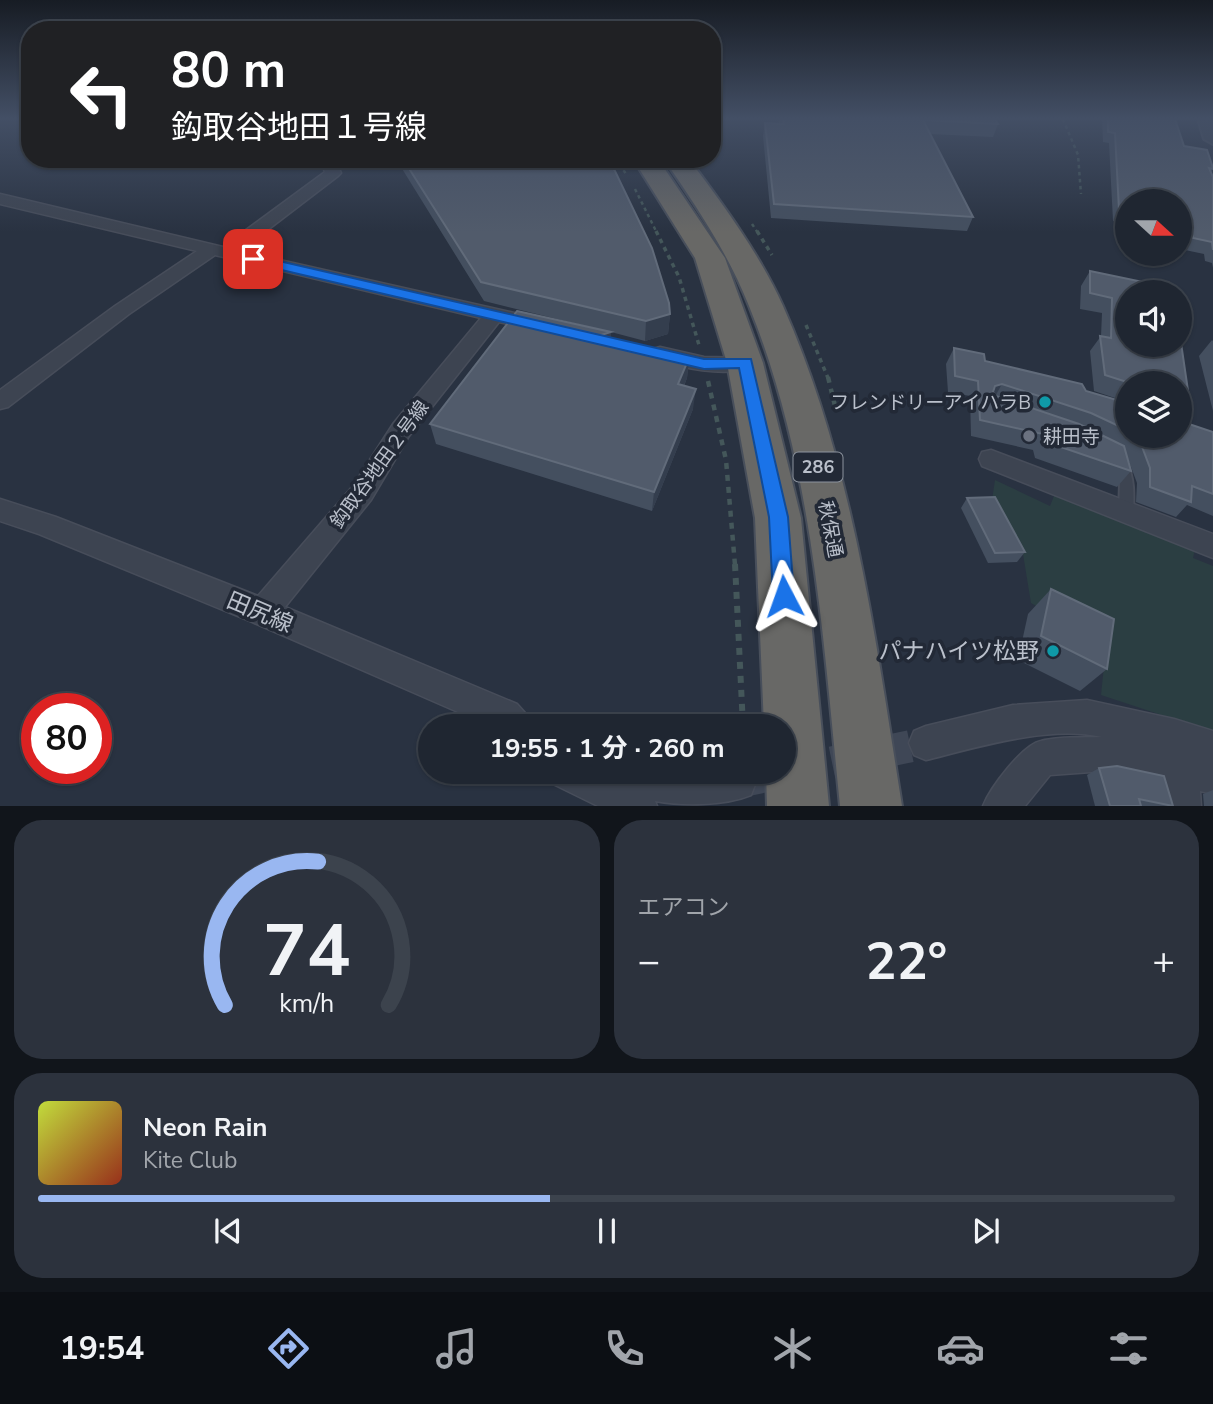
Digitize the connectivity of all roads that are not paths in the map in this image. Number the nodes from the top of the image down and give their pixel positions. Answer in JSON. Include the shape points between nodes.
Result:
{"nodes":[{"id":1,"x":331,"y":168,"type":"edge"},
{"id":2,"x":652,"y":168,"type":"edge"},
{"id":3,"x":684,"y":168,"type":"edge"},
{"id":4,"x":0,"y":199,"type":"edge"},
{"id":5,"x":218,"y":251,"type":"junction"},
{"id":6,"x":495,"y":314,"type":"junction"},
{"id":7,"x":560,"y":330,"type":"edge"},
{"id":8,"x":639,"y":349,"type":"edge"},
{"id":9,"x":745,"y":363,"type":"junction"},
{"id":10,"x":0,"y":401,"type":"edge"},
{"id":11,"x":1107,"y":452,"type":"edge"},
{"id":12,"x":991,"y":459,"type":"dead end"},
{"id":13,"x":0,"y":510,"type":"edge"},
{"id":14,"x":1126,"y":512,"type":"junction"},
{"id":15,"x":1213,"y":546,"type":"edge"},
{"id":16,"x":263,"y":612,"type":"junction"},
{"id":17,"x":495,"y":714,"type":"edge"},
{"id":18,"x":926,"y":743,"type":"tunnel mouth"},
{"id":19,"x":1213,"y":748,"type":"edge"},
{"id":20,"x":1197,"y":772,"type":"edge"},
{"id":21,"x":591,"y":784,"type":"edge"},
{"id":22,"x":657,"y":784,"type":"edge"},
{"id":23,"x":728,"y":784,"type":"tunnel mouth"},
{"id":24,"x":639,"y":806,"type":"edge"},
{"id":25,"x":798,"y":806,"type":"edge"},
{"id":26,"x":871,"y":806,"type":"edge"},
{"id":27,"x":1001,"y":806,"type":"edge"},
{"id":28,"x":1183,"y":806,"type":"edge"}],
"edges":[{"from":1,"to":5,"type":"street","via":[[333,173]]},
{"from":2,"to":9,"type":"highway","number":"286","via":[[710,258]]},
{"from":3,"to":26,"type":"highway","name":"秋保通","number":"286","via":[[744,256],[792,368],[832,522]]},
{"from":4,"to":5,"type":"street"},
{"from":5,"to":6,"type":"street"},
{"from":5,"to":10,"type":"street","via":[[122,310]]},
{"from":6,"to":7,"type":"street"},
{"from":6,"to":16,"type":"street","name":"鈎取谷地田２号線","via":[[401,430],[362,493]]},
{"from":8,"to":9,"type":"street","via":[[704,364]]},
{"from":9,"to":25,"type":"highway","number":"286","via":[[778,517]]},
{"from":11,"to":14,"type":"lane","via":[[1119,457],[1127,484]]},
{"from":12,"to":14,"type":"street"},
{"from":13,"to":16,"type":"street","name":"田尻線"},
{"from":14,"to":15,"type":"street"},
{"from":16,"to":17,"type":"street","name":"田尻線"},
{"from":18,"to":19,"type":"street","via":[[1013,722],[1087,717]]},
{"from":20,"to":27,"type":"street","via":[[1105,754],[1041,758]]},
{"from":20,"to":28,"type":"street"},
{"from":21,"to":24,"type":"street"},
{"from":22,"to":23,"type":"street","via":[[680,794]]}]}
